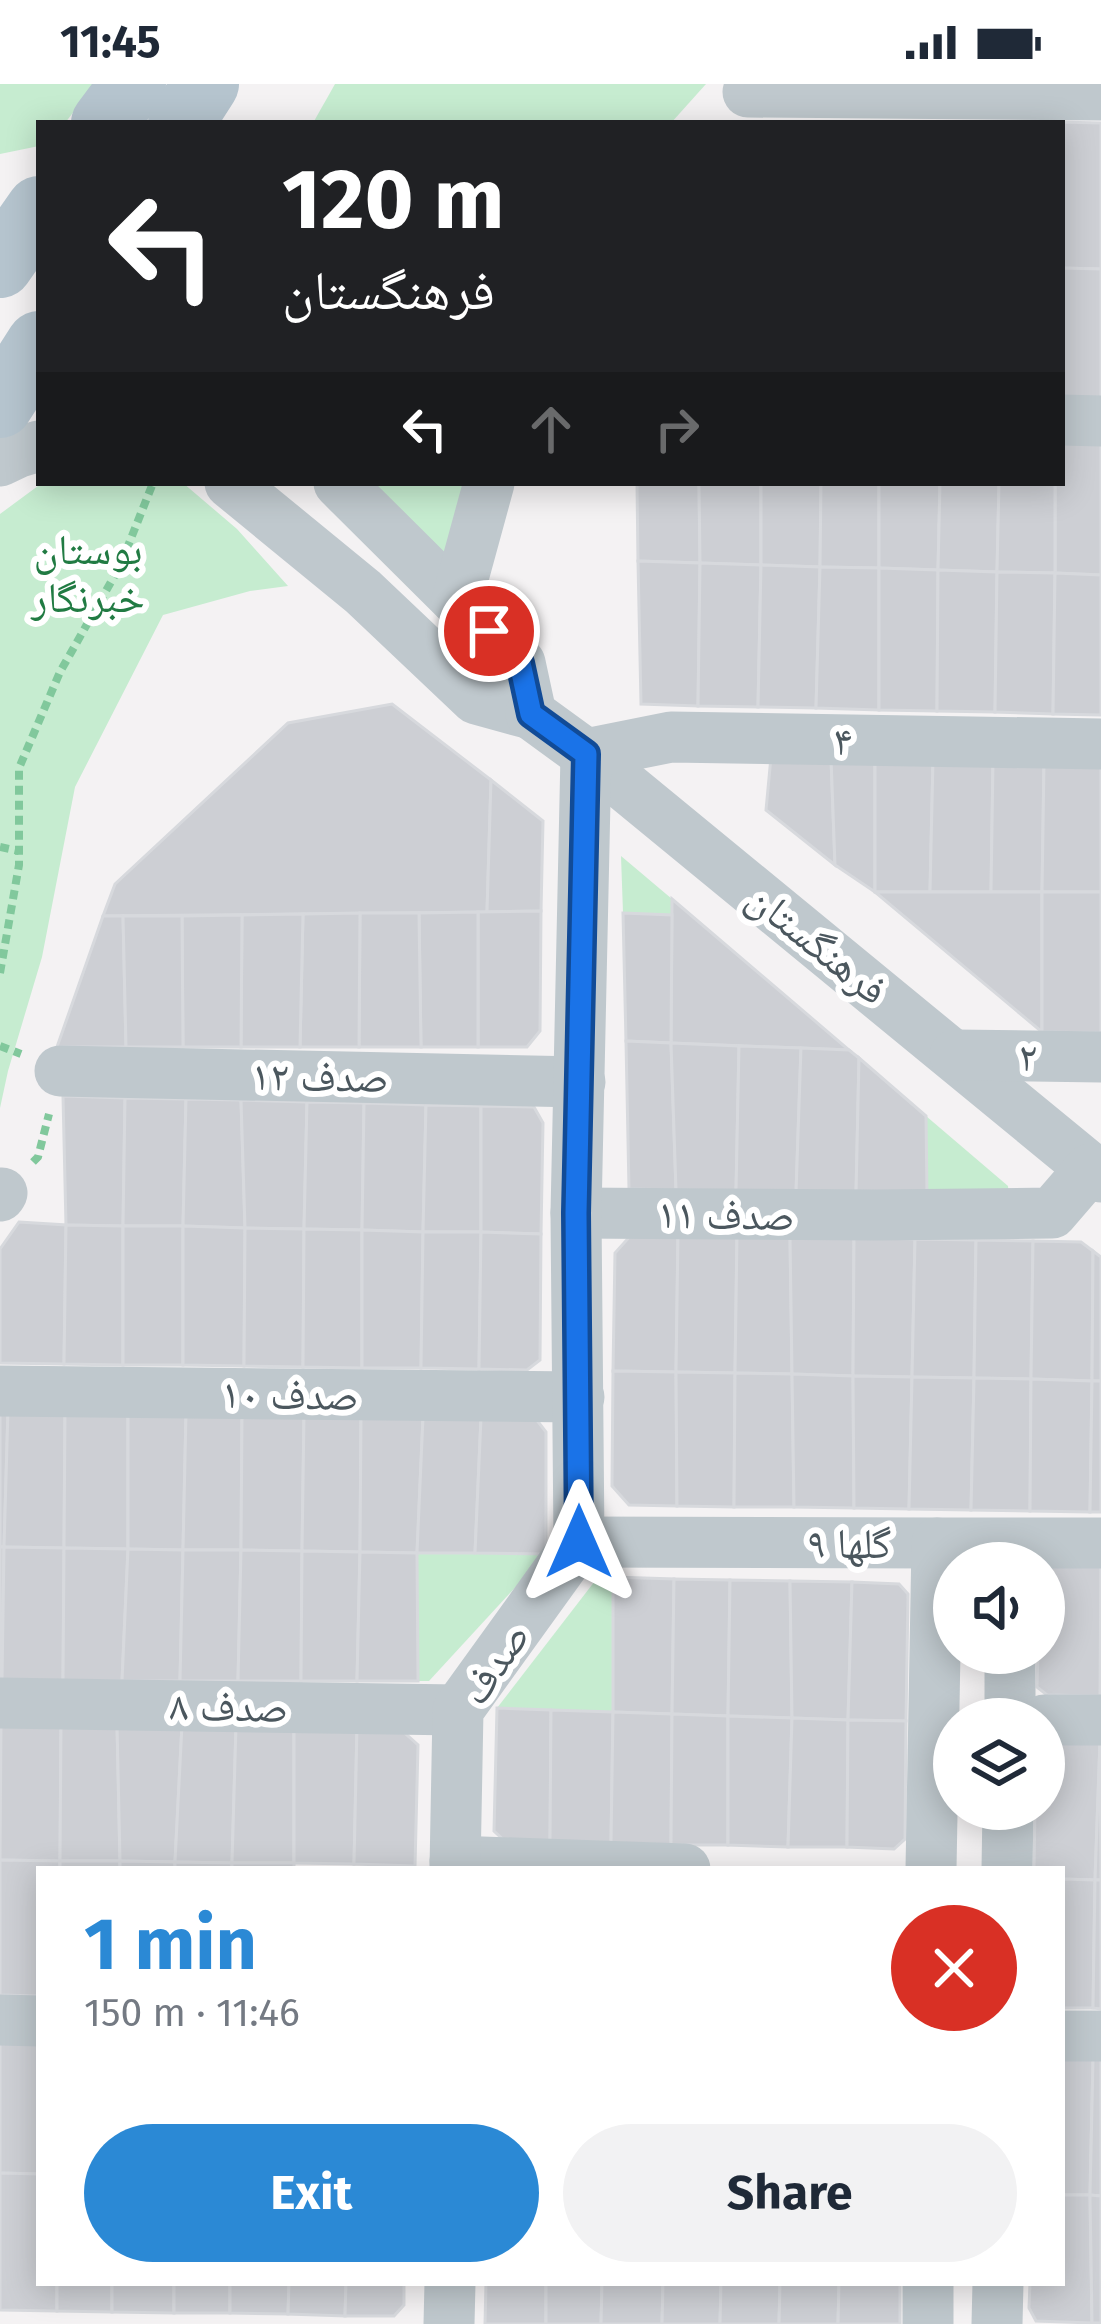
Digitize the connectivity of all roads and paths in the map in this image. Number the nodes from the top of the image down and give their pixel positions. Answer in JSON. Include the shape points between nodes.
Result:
{"nodes":[{"id":1,"x":133,"y":84,"type":"edge"},
{"id":2,"x":207,"y":84,"type":"edge"},
{"id":3,"x":1101,"y":95,"type":"edge"},
{"id":4,"x":742,"y":100,"type":"edge"},
{"id":5,"x":106,"y":120,"type":"edge"},
{"id":6,"x":183,"y":120,"type":"edge"},
{"id":7,"x":197,"y":120,"type":"edge"},
{"id":8,"x":36,"y":349,"type":"edge"},
{"id":9,"x":0,"y":405,"type":"edge"},
{"id":10,"x":1065,"y":420,"type":"edge"},
{"id":11,"x":1101,"y":422,"type":"edge"},
{"id":12,"x":36,"y":447,"type":"edge"},
{"id":13,"x":0,"y":461,"type":"edge"},
{"id":14,"x":152,"y":486,"type":"edge"},
{"id":15,"x":234,"y":486,"type":"edge"},
{"id":16,"x":341,"y":486,"type":"edge"},
{"id":17,"x":488,"y":486,"type":"edge"},
{"id":18,"x":457,"y":600,"type":"junction"},
{"id":19,"x":531,"y":714,"type":"junction"},
{"id":20,"x":1101,"y":744,"type":"edge"},
{"id":21,"x":586,"y":754,"type":"junction"},
{"id":22,"x":0,"y":847,"type":"edge"},
{"id":23,"x":19,"y":851,"type":"junction"},
{"id":24,"x":0,"y":973,"type":"edge"},
{"id":25,"x":955,"y":1054,"type":"junction"},
{"id":26,"x":1101,"y":1057,"type":"edge"},
{"id":27,"x":60,"y":1071,"type":"joint"},
{"id":28,"x":580,"y":1082,"type":"junction"},
{"id":29,"x":1096,"y":1173,"type":"edge"},
{"id":30,"x":1,"y":1195,"type":"edge"},
{"id":31,"x":576,"y":1213,"type":"junction"},
{"id":32,"x":0,"y":1391,"type":"edge"},
{"id":33,"x":579,"y":1397,"type":"junction"},
{"id":34,"x":579,"y":1542,"type":"junction"},
{"id":35,"x":933,"y":1543,"type":"edge"},
{"id":36,"x":1101,"y":1543,"type":"edge"},
{"id":37,"x":1065,"y":1547,"type":"edge"},
{"id":38,"x":935,"y":1674,"type":"edge"},
{"id":39,"x":0,"y":1702,"type":"edge"},
{"id":40,"x":458,"y":1710,"type":"junction"},
{"id":41,"x":1065,"y":1720,"type":"edge"},
{"id":42,"x":1101,"y":1720,"type":"edge"},
{"id":43,"x":1008,"y":1830,"type":"edge"},
{"id":44,"x":455,"y":1865,"type":"edge"},
{"id":45,"x":513,"y":1866,"type":"edge"},
{"id":46,"x":931,"y":1866,"type":"edge"},
{"id":47,"x":1007,"y":1866,"type":"edge"},
{"id":48,"x":0,"y":2020,"type":"edge"},
{"id":49,"x":36,"y":2021,"type":"edge"},
{"id":50,"x":1065,"y":2036,"type":"edge"},
{"id":51,"x":1101,"y":2036,"type":"edge"},
{"id":52,"x":450,"y":2286,"type":"edge"},
{"id":53,"x":928,"y":2286,"type":"edge"},
{"id":54,"x":998,"y":2286,"type":"edge"},
{"id":55,"x":449,"y":2324,"type":"edge"},
{"id":56,"x":928,"y":2324,"type":"edge"},
{"id":57,"x":997,"y":2324,"type":"edge"}],
"edges":[{"from":1,"to":5,"type":"main road"},
{"from":2,"to":6,"type":"main road"},
{"from":2,"to":7,"type":"street"},
{"from":3,"to":4,"type":"street"},
{"from":8,"to":9,"type":"main road"},
{"from":10,"to":11,"type":"street"},
{"from":12,"to":13,"type":"street"},
{"from":14,"to":23,"type":"path","via":[[19,768]]},
{"from":15,"to":19,"type":"street","name":"فرهنگستان","via":[[476,699]]},
{"from":16,"to":18,"type":"street"},
{"from":17,"to":18,"type":"street"},
{"from":18,"to":19,"type":"street","via":[[520,663]]},
{"from":19,"to":21,"type":"street","name":"فرهنگستان"},
{"from":20,"to":21,"type":"street","name":"۴","via":[[671,737]]},
{"from":21,"to":25,"type":"street","name":"فرهنگستان"},
{"from":21,"to":28,"type":"street"},
{"from":22,"to":23,"type":"path"},
{"from":23,"to":24,"type":"path"},
{"from":25,"to":26,"type":"street","name":"۲"},
{"from":25,"to":29,"type":"street","name":"فرهنگستان"},
{"from":27,"to":28,"type":"street","name":"صدف ۱۲"},
{"from":27,"to":30,"type":"path","via":[[38,1157]]},
{"from":28,"to":31,"type":"street"},
{"from":29,"to":31,"type":"street","name":"صدف ۱۱","via":[[1052,1213]]},
{"from":31,"to":33,"type":"street"},
{"from":32,"to":33,"type":"street","name":"صدف ۱۰"},
{"from":33,"to":34,"type":"street"},
{"from":34,"to":35,"type":"street","name":"گلها ۹"},
{"from":34,"to":40,"type":"street","name":"صدف"},
{"from":36,"to":37,"type":"street","name":"گلها ۹"},
{"from":38,"to":46,"type":"street"},
{"from":39,"to":40,"type":"street","name":"صدف ۸"},
{"from":40,"to":44,"type":"street","name":"صدف"},
{"from":41,"to":42,"type":"street"},
{"from":43,"to":47,"type":"street"},
{"from":44,"to":45,"type":"street"},
{"from":48,"to":49,"type":"street"},
{"from":50,"to":51,"type":"street"},
{"from":52,"to":55,"type":"street"},
{"from":53,"to":56,"type":"street"},
{"from":54,"to":57,"type":"street"}]}
